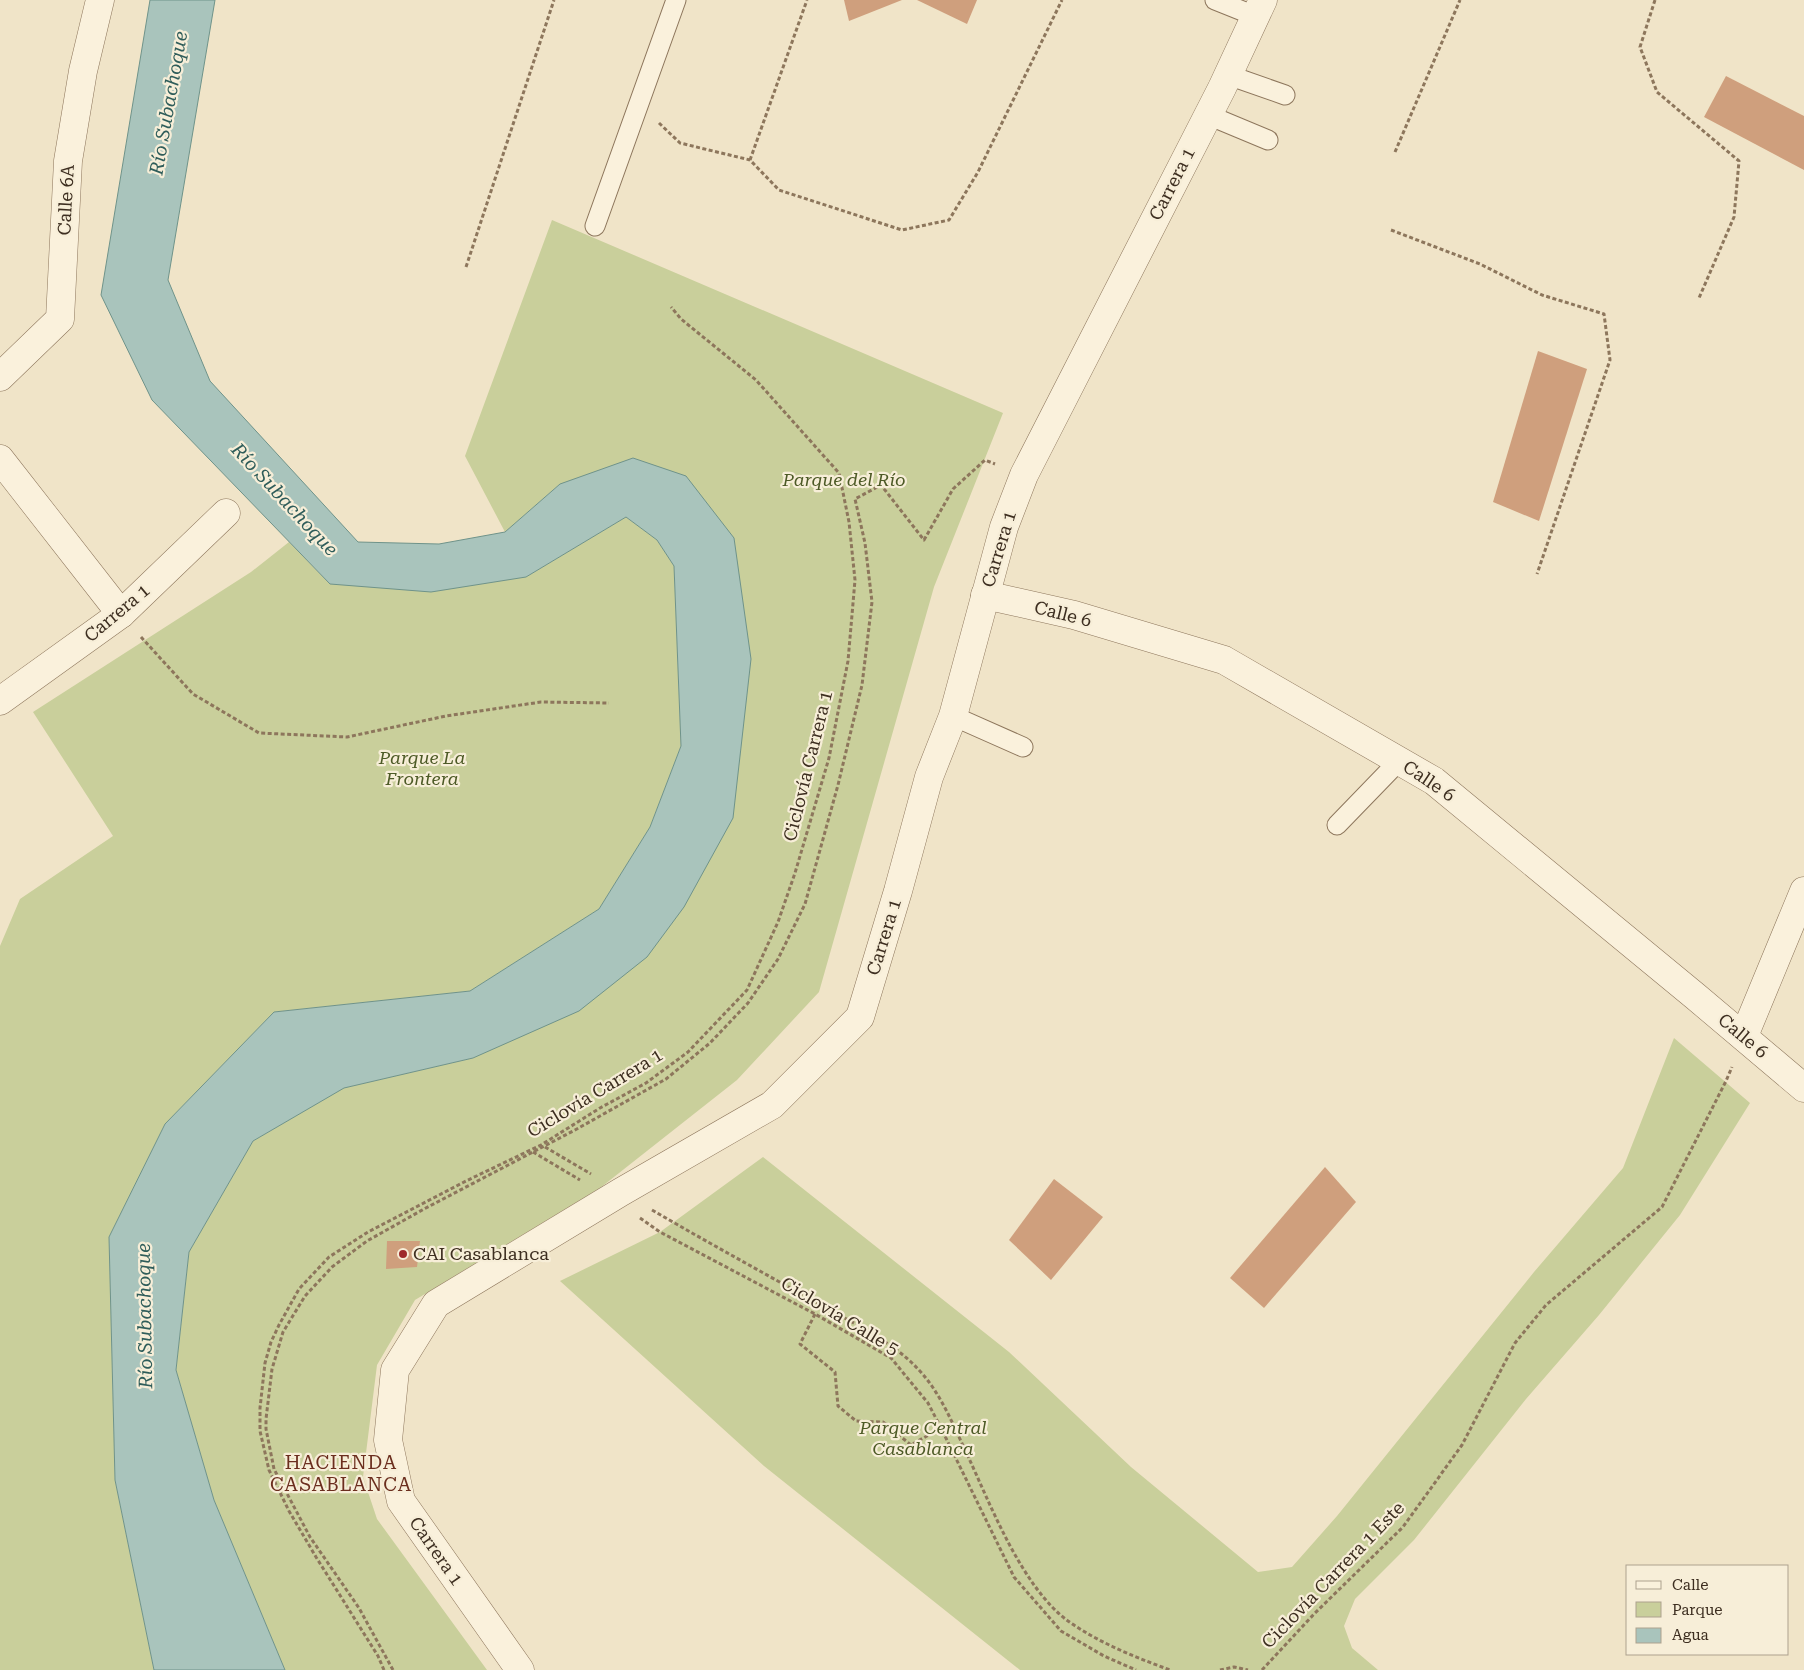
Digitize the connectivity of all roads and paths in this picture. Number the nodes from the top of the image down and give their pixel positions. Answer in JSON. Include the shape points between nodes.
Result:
{"nodes":[{"id":1,"x":100,"y":0,"type":"edge"},
{"id":2,"x":554,"y":0,"type":"edge"},
{"id":3,"x":676,"y":0,"type":"edge"},
{"id":4,"x":807,"y":0,"type":"edge"},
{"id":5,"x":1062,"y":0,"type":"edge"},
{"id":6,"x":1215,"y":0,"type":"edge"},
{"id":7,"x":1460,"y":0,"type":"edge"},
{"id":8,"x":1655,"y":0,"type":"edge"},
{"id":9,"x":1259,"y":8,"type":"edge"},
{"id":10,"x":1228,"y":75,"type":"junction"},
{"id":11,"x":1285,"y":95,"type":"dead end"},
{"id":12,"x":638,"y":104,"type":"junction"},
{"id":13,"x":1208,"y":115,"type":"junction"},
{"id":14,"x":1268,"y":140,"type":"dead end"},
{"id":15,"x":1395,"y":152,"type":"dead end"},
{"id":16,"x":750,"y":160,"type":"junction"},
{"id":17,"x":595,"y":226,"type":"dead end"},
{"id":18,"x":1391,"y":230,"type":"dead end"},
{"id":19,"x":466,"y":267,"type":"dead end"},
{"id":20,"x":1699,"y":298,"type":"dead end"},
{"id":21,"x":671,"y":307,"type":"dead end"},
{"id":22,"x":0,"y":377,"type":"edge"},
{"id":23,"x":0,"y":459,"type":"edge"},
{"id":24,"x":1024,"y":475,"type":"junction"},
{"id":25,"x":226,"y":513,"type":"dead end"},
{"id":26,"x":1537,"y":574,"type":"dead end"},
{"id":27,"x":985,"y":595,"type":"junction"},
{"id":28,"x":121,"y":614,"type":"junction"},
{"id":29,"x":0,"y":701,"type":"edge"},
{"id":30,"x":609,"y":703,"type":"dead end"},
{"id":31,"x":953,"y":716,"type":"junction"},
{"id":32,"x":1023,"y":747,"type":"dead end"},
{"id":33,"x":1399,"y":761,"type":"junction"},
{"id":34,"x":1337,"y":825,"type":"dead end"},
{"id":35,"x":1804,"y":891,"type":"edge"},
{"id":36,"x":1744,"y":1036,"type":"junction"},
{"id":37,"x":1804,"y":1088,"type":"edge"},
{"id":38,"x":543,"y":1146,"type":"junction"},
{"id":39,"x":528,"y":1150,"type":"junction"},
{"id":40,"x":534,"y":1152,"type":"junction"},
{"id":41,"x":616,"y":1195,"type":"junction"},
{"id":42,"x":815,"y":1314,"type":"junction"},
{"id":43,"x":941,"y":1428,"type":"junction"},
{"id":44,"x":384,"y":1670,"type":"edge"},
{"id":45,"x":393,"y":1670,"type":"edge"},
{"id":46,"x":520,"y":1670,"type":"edge"},
{"id":47,"x":1136,"y":1670,"type":"edge"},
{"id":48,"x":1170,"y":1670,"type":"edge"},
{"id":49,"x":1220,"y":1670,"type":"edge"},
{"id":50,"x":1248,"y":1670,"type":"edge"},
{"id":51,"x":1262,"y":1670,"type":"edge"}],
"edges":[{"from":1,"to":22,"type":"street","name":"Calle 6A","via":[[83,71],[68,161],[60,319]]},
{"from":2,"to":19,"type":"path"},
{"from":3,"to":12,"type":"lane"},
{"from":4,"to":16,"type":"path"},
{"from":5,"to":16,"type":"path","via":[[978,172],[949,220],[902,230],[779,190]]},
{"from":6,"to":9,"type":"lane"},
{"from":7,"to":15,"type":"path"},
{"from":8,"to":20,"type":"path","via":[[1640,47],[1657,92],[1739,161],[1734,217]]},
{"from":9,"to":10,"type":"street","name":"Carrera 1"},
{"from":10,"to":11,"type":"lane"},
{"from":10,"to":13,"type":"street","name":"Carrera 1"},
{"from":12,"to":16,"type":"path","via":[[680,143]]},
{"from":12,"to":17,"type":"lane"},
{"from":13,"to":14,"type":"lane"},
{"from":13,"to":24,"type":"street","name":"Carrera 1"},
{"from":18,"to":26,"type":"path","via":[[1480,264],[1542,296],[1604,314],[1610,360]]},
{"from":21,"to":38,"type":"path","name":"Ciclovía Carrera 1","via":[[681,319],[756,380],[838,473],[849,522],[855,580],[848,661],[829,758],[795,873],[778,922],[747,990],[688,1052],[646,1083],[600,1108]]},
{"from":23,"to":28,"type":"street"},
{"from":24,"to":27,"type":"street","name":"Carrera 1","via":[[1004,527]]},
{"from":24,"to":38,"type":"path","via":[[985,460],[953,489],[924,540],[882,485],[855,499],[866,543],[872,602],[862,685],[838,785],[801,912],[778,959],[748,1003],[710,1043],[666,1080]]},
{"from":25,"to":28,"type":"street","name":"Carrera 1"},
{"from":27,"to":31,"type":"street","name":"Carrera 1"},
{"from":27,"to":33,"type":"street","name":"Calle 6","via":[[1074,615],[1224,660]]},
{"from":28,"to":29,"type":"street","name":"Carrera 1"},
{"from":28,"to":30,"type":"path","via":[[193,694],[259,733],[347,737],[446,716],[541,702]]},
{"from":31,"to":32,"type":"lane"},
{"from":31,"to":41,"type":"street","name":"Carrera 1","via":[[929,777],[860,1017],[772,1105]]},
{"from":33,"to":34,"type":"lane"},
{"from":33,"to":36,"type":"street","name":"Calle 6","via":[[1434,781]]},
{"from":35,"to":36,"type":"street"},
{"from":36,"to":37,"type":"street","name":"Calle 6"},
{"from":36,"to":51,"type":"path","name":"Ciclovía Carrera 1 Este","via":[[1726,1082],[1662,1207],[1546,1305],[1515,1343],[1462,1445],[1403,1527]]},
{"from":38,"to":39,"type":"path","name":"Ciclovía Carrera 1"},
{"from":38,"to":40,"type":"path"},
{"from":38,"to":41,"type":"path"},
{"from":39,"to":40,"type":"path","name":"Ciclovía Calle 5"},
{"from":39,"to":44,"type":"path","name":"Ciclovía Carrera 1","via":[[368,1232],[329,1257],[298,1289],[267,1356],[260,1431],[269,1470],[289,1511]]},
{"from":40,"to":41,"type":"path","name":"Ciclovía Calle 5"},
{"from":40,"to":45,"type":"path","via":[[367,1241],[332,1267],[305,1296],[283,1332],[272,1369],[266,1429],[274,1469],[310,1537],[359,1608]]},
{"from":41,"to":42,"type":"path","name":"Ciclovía Calle 5","via":[[660,1232]]},
{"from":41,"to":46,"type":"street","name":"Carrera 1","via":[[436,1304],[395,1370],[388,1440],[401,1501]]},
{"from":41,"to":48,"type":"path","via":[[844,1317],[903,1356],[938,1394],[1013,1550],[1043,1597],[1067,1620],[1103,1642]]},
{"from":42,"to":43,"type":"path","name":"Ciclovía Calle 5","via":[[891,1358],[928,1403]]},
{"from":42,"to":43,"type":"path","via":[[800,1344],[834,1372],[838,1406],[856,1421],[883,1422],[911,1445]]},
{"from":43,"to":47,"type":"path","name":"Ciclovía Calle 5","via":[[1014,1577],[1062,1631],[1104,1656]]},
{"from":49,"to":50,"type":"path","via":[[1234,1667]]}]}
